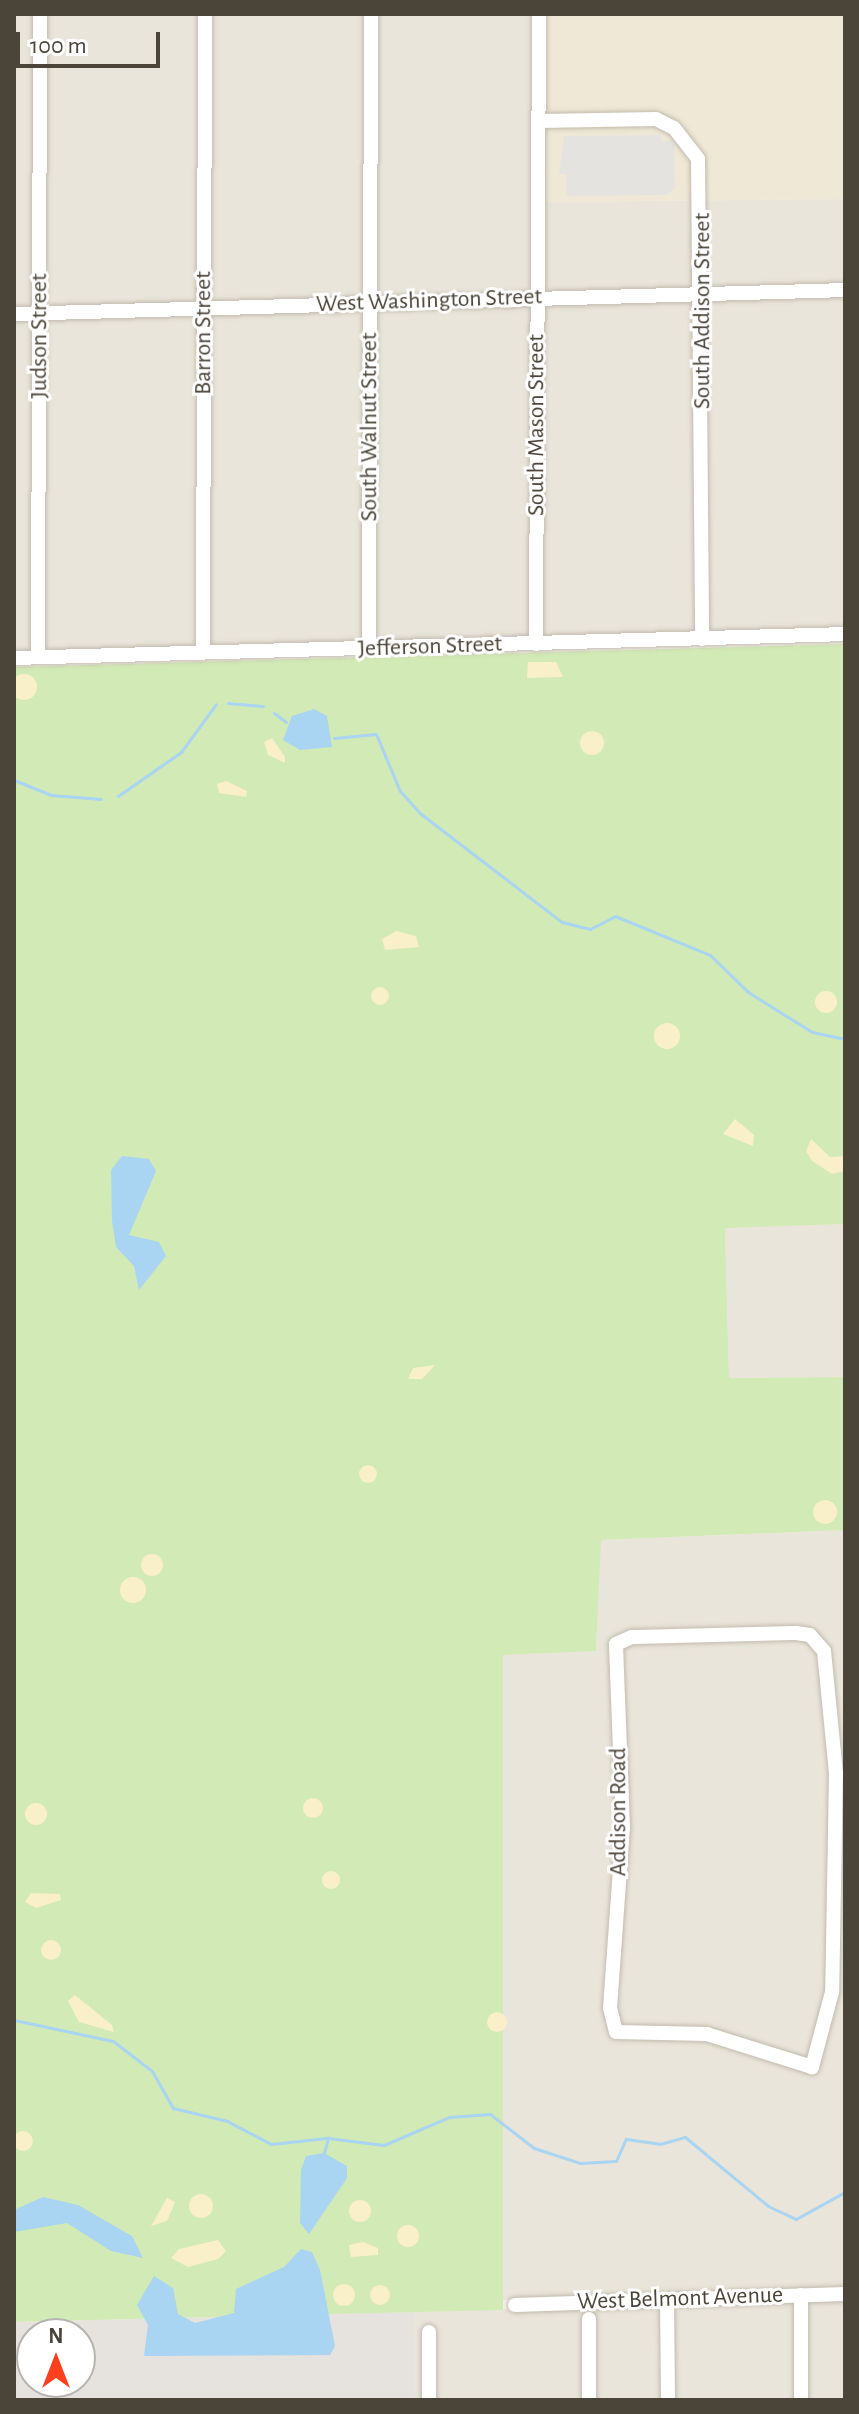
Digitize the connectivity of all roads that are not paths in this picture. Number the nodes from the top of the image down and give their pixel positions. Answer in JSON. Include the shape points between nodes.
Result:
{"nodes":[{"id":1,"x":40,"y":14,"type":"edge"},
{"id":2,"x":205,"y":14,"type":"edge"},
{"id":3,"x":371,"y":14,"type":"edge"},
{"id":4,"x":539,"y":14,"type":"edge"},
{"id":5,"x":539,"y":121,"type":"junction"},
{"id":6,"x":845,"y":290,"type":"edge"},
{"id":7,"x":703,"y":294,"type":"junction"},
{"id":8,"x":537,"y":298,"type":"junction"},
{"id":9,"x":370,"y":303,"type":"junction"},
{"id":10,"x":205,"y":308,"type":"junction"},
{"id":11,"x":40,"y":313,"type":"junction"},
{"id":12,"x":14,"y":314,"type":"edge"},
{"id":13,"x":845,"y":634,"type":"edge"},
{"id":14,"x":702,"y":639,"type":"junction"},
{"id":15,"x":536,"y":644,"type":"junction"},
{"id":16,"x":369,"y":648,"type":"junction"},
{"id":17,"x":203,"y":652,"type":"junction"},
{"id":18,"x":38,"y":657,"type":"junction"},
{"id":19,"x":14,"y":658,"type":"edge"},
{"id":20,"x":838,"y":1993,"type":"edge"},
{"id":21,"x":845,"y":2294,"type":"edge"},
{"id":22,"x":801,"y":2295,"type":"junction"},
{"id":23,"x":667,"y":2300,"type":"junction"},
{"id":24,"x":515,"y":2305,"type":"dead end"},
{"id":25,"x":589,"y":2319,"type":"dead end"},
{"id":26,"x":429,"y":2332,"type":"dead end"},
{"id":27,"x":429,"y":2400,"type":"edge"},
{"id":28,"x":589,"y":2400,"type":"edge"},
{"id":29,"x":668,"y":2400,"type":"edge"},
{"id":30,"x":801,"y":2400,"type":"edge"}],
"edges":[{"from":1,"to":11,"type":"street","name":"Judson Street"},
{"from":2,"to":10,"type":"street","name":"Barron Street"},
{"from":3,"to":9,"type":"street","name":"South Walnut Street"},
{"from":4,"to":5,"type":"street","name":"South Mason Street"},
{"from":5,"to":7,"type":"street","name":"South Addison Street","via":[[665,123],[694,151],[703,199]]},
{"from":5,"to":8,"type":"street","name":"South Mason Street"},
{"from":6,"to":7,"type":"street","name":"West Washington Street"},
{"from":7,"to":8,"type":"street","name":"West Washington Street"},
{"from":7,"to":14,"type":"street","name":"South Addison Street"},
{"from":8,"to":9,"type":"street","name":"West Washington Street"},
{"from":8,"to":15,"type":"street","name":"South Mason Street"},
{"from":9,"to":10,"type":"street","name":"West Washington Street"},
{"from":9,"to":16,"type":"street","name":"South Walnut Street"},
{"from":10,"to":11,"type":"street","name":"West Washington Street"},
{"from":10,"to":17,"type":"street","name":"Barron Street"},
{"from":11,"to":12,"type":"street","name":"West Washington Street"},
{"from":11,"to":18,"type":"street","name":"Judson Street"},
{"from":13,"to":14,"type":"street","name":"Jefferson Street"},
{"from":14,"to":15,"type":"street","name":"Jefferson Street"},
{"from":15,"to":16,"type":"street","name":"Jefferson Street"},
{"from":16,"to":17,"type":"street","name":"Jefferson Street"},
{"from":17,"to":18,"type":"street","name":"Jefferson Street"},
{"from":18,"to":19,"type":"street","name":"Jefferson Street"},
{"from":20,"to":20,"type":"street","name":"Addison Road","via":[[836,1804],[827,1661],[810,1635],[796,1633],[618,1642],[623,1828],[616,2032],[707,2034],[812,2067]]},
{"from":21,"to":22,"type":"street","name":"West Belmont Avenue"},
{"from":22,"to":23,"type":"street","name":"West Belmont Avenue"},
{"from":22,"to":30,"type":"street"},
{"from":23,"to":24,"type":"street","name":"West Belmont Avenue"},
{"from":23,"to":29,"type":"street"},
{"from":25,"to":28,"type":"street"},
{"from":26,"to":27,"type":"street"}]}
